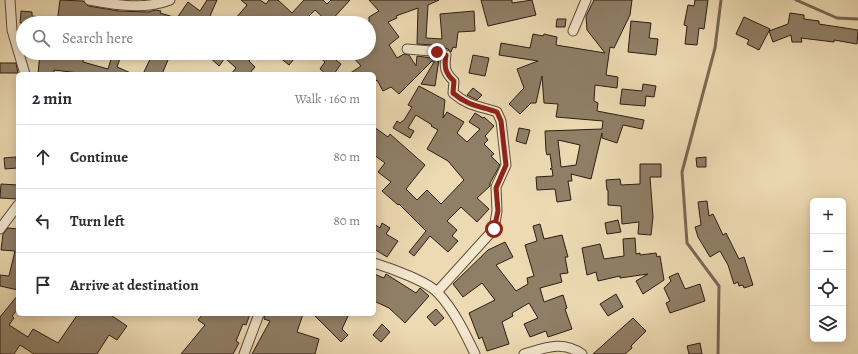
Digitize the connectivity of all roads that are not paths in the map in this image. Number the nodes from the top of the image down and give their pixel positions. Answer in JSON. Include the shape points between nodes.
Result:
{"nodes":[{"id":1,"x":10,"y":0,"type":"edge"},
{"id":2,"x":89,"y":0,"type":"edge"},
{"id":3,"x":170,"y":0,"type":"edge"},
{"id":4,"x":586,"y":0,"type":"edge"},
{"id":5,"x":573,"y":31,"type":"dead end"},
{"id":6,"x":16,"y":44,"type":"edge"},
{"id":7,"x":407,"y":49,"type":"dead end"},
{"id":8,"x":21,"y":60,"type":"edge"},
{"id":9,"x":24,"y":72,"type":"edge"},
{"id":10,"x":16,"y":208,"type":"edge"},
{"id":11,"x":0,"y":229,"type":"edge"},
{"id":12,"x":376,"y":264,"type":"edge"},
{"id":13,"x":437,"y":292,"type":"junction"},
{"id":14,"x":258,"y":316,"type":"edge"},
{"id":15,"x":244,"y":354,"type":"edge"},
{"id":16,"x":475,"y":354,"type":"edge"},
{"id":17,"x":524,"y":354,"type":"edge"},
{"id":18,"x":582,"y":354,"type":"edge"}],
"edges":[{"from":1,"to":6,"type":"street","via":[[12,30]]},
{"from":2,"to":3,"type":"street","via":[[156,6]]},
{"from":4,"to":5,"type":"street"},
{"from":7,"to":13,"type":"street","via":[[446,55],[444,65],[446,74],[454,81],[453,93],[471,105],[497,112],[503,132],[506,165],[496,188],[498,211],[494,229]]},
{"from":8,"to":9,"type":"street"},
{"from":10,"to":11,"type":"street"},
{"from":12,"to":13,"type":"street","via":[[400,271]]},
{"from":13,"to":16,"type":"street","via":[[454,314]]},
{"from":14,"to":15,"type":"street"},
{"from":17,"to":18,"type":"street","via":[[553,345],[573,348]]}]}
